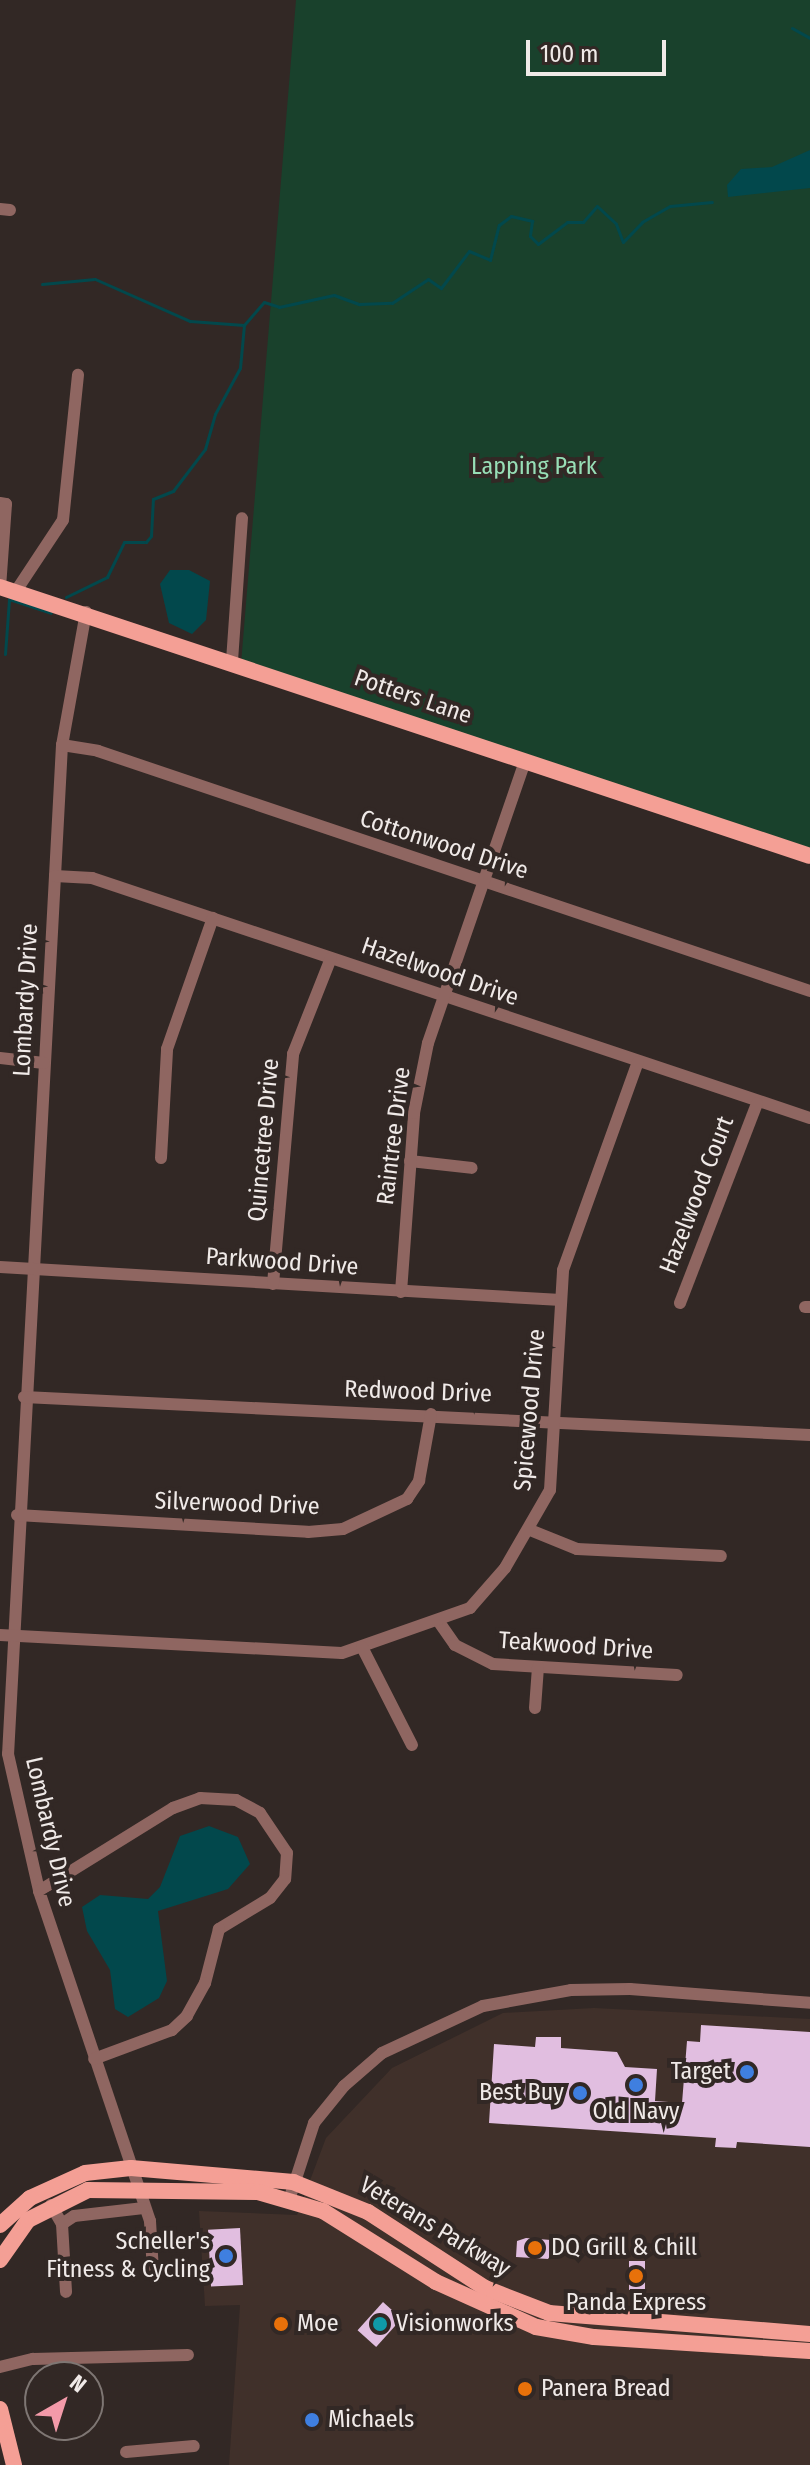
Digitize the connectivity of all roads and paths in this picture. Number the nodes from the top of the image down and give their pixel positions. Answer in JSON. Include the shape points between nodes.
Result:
{"nodes":[{"id":1,"x":78,"y":375,"type":"dead end"},
{"id":2,"x":0,"y":503,"type":"edge"},
{"id":3,"x":242,"y":518,"type":"dead end"},
{"id":4,"x":5,"y":588,"type":"edge"},
{"id":5,"x":86,"y":612,"type":"junction"},
{"id":6,"x":232,"y":661,"type":"junction"},
{"id":7,"x":62,"y":745,"type":"junction"},
{"id":8,"x":525,"y":761,"type":"junction"},
{"id":9,"x":810,"y":856,"type":"edge"},
{"id":10,"x":55,"y":876,"type":"junction"},
{"id":11,"x":484,"y":880,"type":"junction"},
{"id":12,"x":213,"y":918,"type":"junction"},
{"id":13,"x":331,"y":958,"type":"junction"},
{"id":14,"x":810,"y":991,"type":"edge"},
{"id":15,"x":444,"y":997,"type":"junction"},
{"id":16,"x":0,"y":1058,"type":"edge"},
{"id":17,"x":638,"y":1062,"type":"junction"},
{"id":18,"x":44,"y":1063,"type":"junction"},
{"id":19,"x":757,"y":1103,"type":"junction"},
{"id":20,"x":810,"y":1118,"type":"edge"},
{"id":21,"x":161,"y":1158,"type":"dead end"},
{"id":22,"x":410,"y":1161,"type":"junction"},
{"id":23,"x":472,"y":1168,"type":"dead end"},
{"id":24,"x":0,"y":1267,"type":"edge"},
{"id":25,"x":35,"y":1269,"type":"junction"},
{"id":26,"x":273,"y":1284,"type":"junction"},
{"id":27,"x":401,"y":1292,"type":"junction"},
{"id":28,"x":561,"y":1300,"type":"junction"},
{"id":29,"x":680,"y":1303,"type":"dead end"},
{"id":30,"x":24,"y":1397,"type":"junction"},
{"id":31,"x":431,"y":1414,"type":"junction"},
{"id":32,"x":553,"y":1420,"type":"junction"},
{"id":33,"x":810,"y":1435,"type":"edge"},
{"id":34,"x":17,"y":1515,"type":"junction"},
{"id":35,"x":530,"y":1530,"type":"junction"},
{"id":36,"x":721,"y":1556,"type":"dead end"},
{"id":37,"x":439,"y":1622,"type":"junction"},
{"id":38,"x":5,"y":1635,"type":"edge"},
{"id":39,"x":362,"y":1647,"type":"junction"},
{"id":40,"x":538,"y":1667,"type":"junction"},
{"id":41,"x":677,"y":1675,"type":"dead end"},
{"id":42,"x":535,"y":1708,"type":"dead end"},
{"id":43,"x":412,"y":1745,"type":"dead end"},
{"id":44,"x":4,"y":1754,"type":"edge"},
{"id":45,"x":39,"y":1891,"type":"junction"},
{"id":46,"x":810,"y":2003,"type":"edge"},
{"id":47,"x":94,"y":2059,"type":"junction"},
{"id":48,"x":131,"y":2168,"type":"junction"},
{"id":49,"x":137,"y":2188,"type":"junction"},
{"id":50,"x":292,"y":2189,"type":"junction"},
{"id":51,"x":51,"y":2205,"type":"junction"},
{"id":52,"x":144,"y":2208,"type":"junction"},
{"id":53,"x":62,"y":2224,"type":"junction"},
{"id":54,"x":0,"y":2225,"type":"edge"},
{"id":55,"x":0,"y":2260,"type":"edge"},
{"id":56,"x":153,"y":2271,"type":"dead end"},
{"id":57,"x":66,"y":2292,"type":"dead end"},
{"id":58,"x":596,"y":2319,"type":"junction"},
{"id":59,"x":810,"y":2334,"type":"edge"},
{"id":60,"x":594,"y":2337,"type":"junction"},
{"id":61,"x":810,"y":2351,"type":"edge"},
{"id":62,"x":188,"y":2355,"type":"dead end"},
{"id":63,"x":0,"y":2367,"type":"edge"},
{"id":64,"x":0,"y":2409,"type":"edge"},
{"id":65,"x":194,"y":2446,"type":"dead end"},
{"id":66,"x":161,"y":2449,"type":"junction"},
{"id":67,"x":126,"y":2452,"type":"dead end"},
{"id":68,"x":14,"y":2465,"type":"edge"},
{"id":69,"x":161,"y":2465,"type":"edge"}],
"edges":[{"from":1,"to":4,"type":"street","via":[[63,520]]},
{"from":2,"to":4,"type":"street","via":[[6,504]]},
{"from":3,"to":6,"type":"street"},
{"from":4,"to":5,"type":"main road","name":"Potters Lane"},
{"from":5,"to":6,"type":"main road","name":"Potters Lane"},
{"from":5,"to":7,"type":"street","name":"Lombardy Drive"},
{"from":6,"to":8,"type":"main road","name":"Potters Lane"},
{"from":7,"to":10,"type":"street","name":"Lombardy Drive"},
{"from":7,"to":11,"type":"street","name":"Cottonwood Drive","via":[[98,751]]},
{"from":8,"to":9,"type":"main road","name":"Potters Lane"},
{"from":8,"to":11,"type":"street","name":"Raintree Drive"},
{"from":10,"to":12,"type":"street","name":"Hazelwood Drive","via":[[92,878]]},
{"from":10,"to":18,"type":"street","name":"Lombardy Drive"},
{"from":11,"to":14,"type":"street","name":"Cottonwood Drive"},
{"from":11,"to":15,"type":"street","name":"Raintree Drive"},
{"from":12,"to":13,"type":"street","name":"Hazelwood Drive"},
{"from":12,"to":21,"type":"street","via":[[167,1049]]},
{"from":13,"to":15,"type":"street","name":"Hazelwood Drive"},
{"from":13,"to":26,"type":"street","name":"Quincetree Drive","via":[[293,1054]]},
{"from":15,"to":17,"type":"street","name":"Hazelwood Drive"},
{"from":15,"to":22,"type":"street","name":"Raintree Drive","via":[[425,1057]]},
{"from":16,"to":18,"type":"street"},
{"from":17,"to":19,"type":"street","name":"Hazelwood Drive"},
{"from":17,"to":28,"type":"street","name":"Spicewood Drive","via":[[567,1255]]},
{"from":18,"to":25,"type":"street","name":"Lombardy Drive"},
{"from":19,"to":20,"type":"street","name":"Hazelwood Drive"},
{"from":19,"to":29,"type":"street","name":"Hazelwood Court"},
{"from":22,"to":23,"type":"street"},
{"from":22,"to":27,"type":"street","name":"Raintree Drive"},
{"from":24,"to":25,"type":"street","name":"Parkwood Drive"},
{"from":25,"to":26,"type":"street","name":"Parkwood Drive"},
{"from":25,"to":30,"type":"street","name":"Lombardy Drive"},
{"from":26,"to":27,"type":"street","name":"Parkwood Drive"},
{"from":27,"to":28,"type":"street","name":"Parkwood Drive"},
{"from":28,"to":32,"type":"street","name":"Spicewood Drive"},
{"from":30,"to":31,"type":"street","name":"Redwood Drive"},
{"from":30,"to":34,"type":"street","name":"Lombardy Drive"},
{"from":31,"to":32,"type":"street","name":"Redwood Drive"},
{"from":31,"to":34,"type":"street","name":"Silverwood Drive","via":[[419,1481],[407,1499],[343,1529],[308,1532]]},
{"from":32,"to":33,"type":"street","name":"Redwood Drive"},
{"from":32,"to":35,"type":"street","name":"Spicewood Drive","via":[[550,1490]]},
{"from":34,"to":38,"type":"street","name":"Lombardy Drive"},
{"from":35,"to":36,"type":"street","via":[[577,1549]]},
{"from":35,"to":37,"type":"street","name":"Spicewood Drive","via":[[470,1608]]},
{"from":37,"to":39,"type":"street","name":"Spicewood Drive"},
{"from":37,"to":40,"type":"street","name":"Teakwood Drive","via":[[455,1645],[476,1656]]},
{"from":38,"to":39,"type":"street","name":"Spicewood Drive","via":[[342,1653]]},
{"from":38,"to":44,"type":"street","name":"Lombardy Drive"},
{"from":39,"to":43,"type":"street"},
{"from":40,"to":41,"type":"street","name":"Teakwood Drive"},
{"from":40,"to":42,"type":"street"},
{"from":44,"to":45,"type":"street","name":"Lombardy Drive"},
{"from":45,"to":47,"type":"street","name":"Lombardy Drive"},
{"from":45,"to":47,"type":"street","via":[[173,1808],[200,1798],[236,1800],[260,1813],[287,1853],[285,1879],[270,1898],[219,1929],[205,1983],[187,2016],[172,2030]]},
{"from":46,"to":50,"type":"street","via":[[630,1989],[571,1990],[483,2006],[382,2053],[344,2086],[314,2123]]},
{"from":47,"to":48,"type":"street","name":"Lombardy Drive"},
{"from":48,"to":49,"type":"street","name":"Lombardy Drive"},
{"from":48,"to":50,"type":"main road","name":"Veterans Parkway"},
{"from":48,"to":54,"type":"main road","name":"Veterans Parkway","via":[[56,2183]]},
{"from":49,"to":50,"type":"main road","name":"Veterans Parkway"},
{"from":49,"to":51,"type":"main road","name":"Veterans Parkway","via":[[88,2190]]},
{"from":49,"to":52,"type":"street","name":"Lombardy Drive"},
{"from":50,"to":58,"type":"main road","name":"Veterans Parkway","via":[[368,2212],[485,2288],[549,2313]]},
{"from":50,"to":60,"type":"main road","name":"Veterans Parkway","via":[[489,2309],[536,2327]]},
{"from":51,"to":53,"type":"street"},
{"from":51,"to":55,"type":"main road","name":"Veterans Parkway","via":[[28,2220]]},
{"from":52,"to":53,"type":"street","via":[[74,2216]]},
{"from":52,"to":56,"type":"street","name":"Lombardy Drive"},
{"from":53,"to":57,"type":"street"},
{"from":58,"to":59,"type":"main road","name":"Veterans Parkway"},
{"from":58,"to":60,"type":"street"},
{"from":60,"to":61,"type":"main road","name":"Veterans Parkway"},
{"from":62,"to":63,"type":"street","via":[[33,2359]]},
{"from":64,"to":68,"type":"main road"},
{"from":65,"to":66,"type":"street"},
{"from":66,"to":67,"type":"street"},
{"from":66,"to":69,"type":"street"}]}
